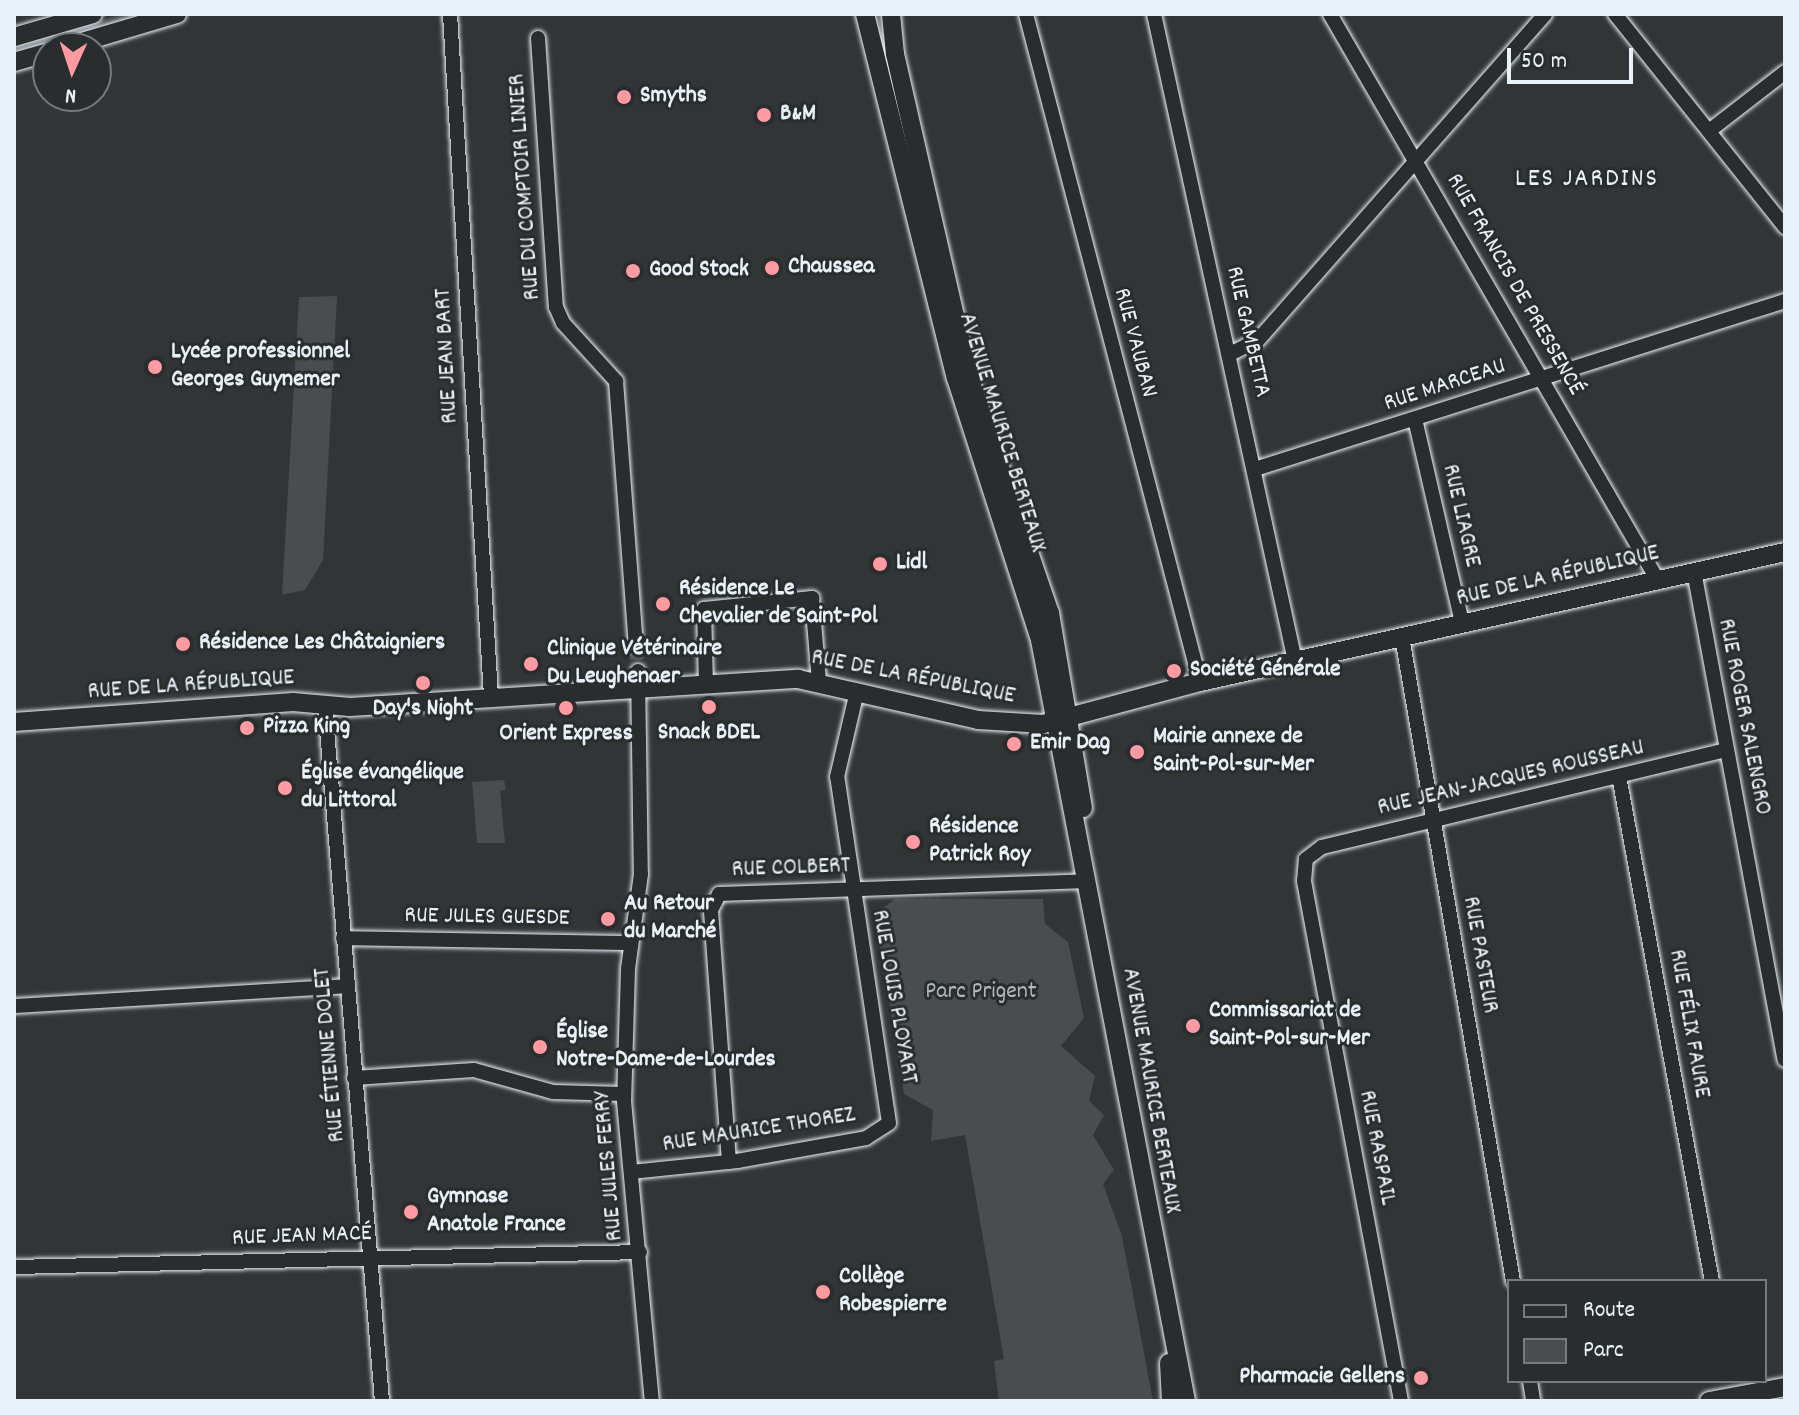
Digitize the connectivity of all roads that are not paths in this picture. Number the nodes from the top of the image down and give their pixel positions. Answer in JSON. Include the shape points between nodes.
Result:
{"nodes":[{"id":1,"x":93,"y":14,"type":"edge"},
{"id":2,"x":177,"y":14,"type":"edge"},
{"id":3,"x":450,"y":14,"type":"edge"},
{"id":4,"x":865,"y":14,"type":"edge"},
{"id":5,"x":891,"y":14,"type":"edge"},
{"id":6,"x":1026,"y":14,"type":"edge"},
{"id":7,"x":1154,"y":14,"type":"edge"},
{"id":8,"x":1330,"y":14,"type":"edge"},
{"id":9,"x":1545,"y":14,"type":"edge"},
{"id":10,"x":1615,"y":14,"type":"edge"},
{"id":11,"x":112,"y":33,"type":"edge"},
{"id":12,"x":14,"y":37,"type":"edge"},
{"id":13,"x":538,"y":38,"type":"dead end"},
{"id":14,"x":1785,"y":72,"type":"edge"},
{"id":15,"x":1709,"y":131,"type":"junction"},
{"id":16,"x":1416,"y":160,"type":"junction"},
{"id":17,"x":1785,"y":227,"type":"edge"},
{"id":18,"x":1785,"y":301,"type":"edge"},
{"id":19,"x":1230,"y":354,"type":"junction"},
{"id":20,"x":1542,"y":378,"type":"junction"},
{"id":21,"x":1415,"y":419,"type":"junction"},
{"id":22,"x":1255,"y":469,"type":"junction"},
{"id":23,"x":1785,"y":552,"type":"edge"},
{"id":24,"x":1694,"y":571,"type":"junction"},
{"id":25,"x":1657,"y":579,"type":"junction"},
{"id":26,"x":1462,"y":623,"type":"junction"},
{"id":27,"x":1402,"y":637,"type":"junction"},
{"id":28,"x":636,"y":646,"type":"tunnel mouth"},
{"id":29,"x":1295,"y":661,"type":"junction"},
{"id":30,"x":638,"y":679,"type":"junction"},
{"id":31,"x":819,"y":681,"type":"junction"},
{"id":32,"x":1200,"y":682,"type":"junction"},
{"id":33,"x":706,"y":685,"type":"junction"},
{"id":34,"x":857,"y":691,"type":"junction"},
{"id":35,"x":491,"y":696,"type":"junction"},
{"id":36,"x":325,"y":705,"type":"junction"},
{"id":37,"x":1062,"y":720,"type":"junction"},
{"id":38,"x":14,"y":722,"type":"edge"},
{"id":39,"x":1727,"y":750,"type":"junction"},
{"id":40,"x":1619,"y":776,"type":"junction"},
{"id":41,"x":1433,"y":820,"type":"junction"},
{"id":42,"x":1308,"y":856,"type":"joint"},
{"id":43,"x":1086,"y":874,"type":"junction"},
{"id":44,"x":851,"y":888,"type":"junction"},
{"id":45,"x":343,"y":938,"type":"junction"},
{"id":46,"x":631,"y":943,"type":"junction"},
{"id":47,"x":347,"y":986,"type":"junction"},
{"id":48,"x":14,"y":1006,"type":"edge"},
{"id":49,"x":1785,"y":1060,"type":"edge"},
{"id":50,"x":354,"y":1078,"type":"junction"},
{"id":51,"x":624,"y":1094,"type":"junction"},
{"id":52,"x":889,"y":1123,"type":"joint"},
{"id":53,"x":729,"y":1162,"type":"junction"},
{"id":54,"x":631,"y":1172,"type":"junction"},
{"id":55,"x":640,"y":1252,"type":"junction"},
{"id":56,"x":370,"y":1257,"type":"junction"},
{"id":57,"x":14,"y":1267,"type":"edge"},
{"id":58,"x":1513,"y":1279,"type":"edge"},
{"id":59,"x":1712,"y":1279,"type":"edge"},
{"id":60,"x":1167,"y":1324,"type":"junction"},
{"id":61,"x":1785,"y":1387,"type":"edge"},
{"id":62,"x":1732,"y":1389,"type":"edge"},
{"id":63,"x":382,"y":1401,"type":"edge"},
{"id":64,"x":652,"y":1401,"type":"edge"},
{"id":65,"x":1171,"y":1401,"type":"edge"},
{"id":66,"x":1186,"y":1401,"type":"edge"},
{"id":67,"x":1401,"y":1401,"type":"edge"},
{"id":68,"x":1709,"y":1401,"type":"edge"}],
"edges":[{"from":1,"to":12,"type":"street"},
{"from":2,"to":11,"type":"street"},
{"from":3,"to":35,"type":"street","name":"RUE JEAN BART"},
{"from":4,"to":37,"type":"street","name":"AVENUE MAURICE BERTEAUX","via":[[956,378],[1038,629]]},
{"from":5,"to":37,"type":"street","name":"AVENUE MAURICE BERTEAUX","via":[[893,48],[969,377],[1040,574]]},
{"from":6,"to":32,"type":"street","name":"RUE VAUBAN"},
{"from":7,"to":19,"type":"street","name":"RUE GAMBETTA"},
{"from":8,"to":16,"type":"street","name":"RUE FRANCIS DE PRESSENCÉ"},
{"from":9,"to":16,"type":"street"},
{"from":10,"to":15,"type":"street"},
{"from":13,"to":28,"type":"street","name":"RUE DU COMPTOIR LINIER","via":[[556,307],[563,323],[616,381]]},
{"from":14,"to":15,"type":"street"},
{"from":15,"to":17,"type":"street"},
{"from":16,"to":19,"type":"street","via":[[1258,340]]},
{"from":16,"to":20,"type":"street","name":"RUE FRANCIS DE PRESSENCÉ"},
{"from":18,"to":20,"type":"street","name":"RUE MARCEAU"},
{"from":19,"to":22,"type":"street","name":"RUE GAMBETTA"},
{"from":20,"to":21,"type":"street","name":"RUE MARCEAU"},
{"from":20,"to":25,"type":"street","name":"RUE FRANCIS DE PRESSENCÉ"},
{"from":21,"to":22,"type":"street","name":"RUE MARCEAU"},
{"from":21,"to":26,"type":"street","name":"RUE LIAGRE"},
{"from":22,"to":29,"type":"street","name":"RUE GAMBETTA"},
{"from":23,"to":24,"type":"street","name":"RUE DE LA RÉPUBLIQUE"},
{"from":24,"to":25,"type":"street","name":"RUE DE LA RÉPUBLIQUE"},
{"from":24,"to":39,"type":"street","name":"RUE ROGER SALENGRO"},
{"from":25,"to":26,"type":"street","name":"RUE DE LA RÉPUBLIQUE"},
{"from":26,"to":27,"type":"street","name":"RUE DE LA RÉPUBLIQUE"},
{"from":27,"to":29,"type":"street","name":"RUE DE LA RÉPUBLIQUE"},
{"from":27,"to":41,"type":"street","name":"RUE PASTEUR"},
{"from":29,"to":32,"type":"street","name":"RUE DE LA RÉPUBLIQUE"},
{"from":30,"to":33,"type":"street","name":"RUE DE LA RÉPUBLIQUE"},
{"from":30,"to":35,"type":"street","name":"RUE DE LA RÉPUBLIQUE"},
{"from":30,"to":46,"type":"street","name":"RUE JULES FERRY","via":[[641,874]]},
{"from":31,"to":33,"type":"street","name":"RUE DE LA RÉPUBLIQUE"},
{"from":31,"to":33,"type":"street","via":[[812,598],[704,609]]},
{"from":31,"to":34,"type":"street","name":"RUE DE LA RÉPUBLIQUE"},
{"from":32,"to":37,"type":"street","name":"RUE DE LA RÉPUBLIQUE"},
{"from":34,"to":37,"type":"street","name":"RUE DE LA RÉPUBLIQUE","via":[[988,721]]},
{"from":34,"to":44,"type":"street","name":"RUE LOUIS PLOYART","via":[[837,773]]},
{"from":35,"to":36,"type":"street","name":"RUE DE LA RÉPUBLIQUE"},
{"from":36,"to":38,"type":"street","name":"RUE DE LA RÉPUBLIQUE","via":[[293,702]]},
{"from":36,"to":45,"type":"street","name":"RUE ÉTIENNE DOLET"},
{"from":37,"to":43,"type":"street","name":"AVENUE MAURICE BERTEAUX"},
{"from":39,"to":40,"type":"street","name":"RUE JEAN-JACQUES ROUSSEAU"},
{"from":39,"to":49,"type":"street","name":"RUE ROGER SALENGRO"},
{"from":40,"to":41,"type":"street","name":"RUE JEAN-JACQUES ROUSSEAU"},
{"from":40,"to":59,"type":"street","name":"RUE FÉLIX FAURE"},
{"from":41,"to":42,"type":"street","name":"RUE JEAN-JACQUES ROUSSEAU","via":[[1322,847]]},
{"from":41,"to":58,"type":"street","name":"RUE PASTEUR"},
{"from":42,"to":67,"type":"street","name":"RUE RASPAIL","via":[[1304,881]]},
{"from":43,"to":44,"type":"street","name":"RUE COLBERT"},
{"from":43,"to":60,"type":"street","name":"AVENUE MAURICE BERTEAUX"},
{"from":44,"to":52,"type":"street","name":"RUE LOUIS PLOYART"},
{"from":44,"to":53,"type":"street","name":"RUE COLBERT","via":[[722,892],[713,902]]},
{"from":45,"to":46,"type":"street","name":"RUE JULES GUESDE"},
{"from":45,"to":47,"type":"street","name":"RUE ÉTIENNE DOLET"},
{"from":46,"to":51,"type":"street","name":"RUE JULES FERRY"},
{"from":47,"to":48,"type":"street"},
{"from":47,"to":50,"type":"street","name":"RUE ÉTIENNE DOLET"},
{"from":50,"to":51,"type":"street","via":[[474,1070],[553,1092]]},
{"from":50,"to":56,"type":"street","name":"RUE ÉTIENNE DOLET"},
{"from":51,"to":54,"type":"street","name":"RUE JULES FERRY"},
{"from":52,"to":53,"type":"street","name":"RUE MAURICE THOREZ","via":[[866,1138]]},
{"from":53,"to":54,"type":"street","name":"RUE MAURICE THOREZ"},
{"from":54,"to":55,"type":"street","name":"RUE JULES FERRY"},
{"from":55,"to":56,"type":"street","name":"RUE JEAN MACÉ"},
{"from":55,"to":64,"type":"street","name":"RUE JULES FERRY"},
{"from":56,"to":57,"type":"street","name":"RUE JEAN MACÉ"},
{"from":56,"to":63,"type":"street","name":"RUE ÉTIENNE DOLET"},
{"from":60,"to":65,"type":"street","name":"AVENUE MAURICE BERTEAUX"},
{"from":60,"to":66,"type":"street","name":"AVENUE MAURICE BERTEAUX"},
{"from":61,"to":62,"type":"street"},
{"from":62,"to":68,"type":"street"}]}
